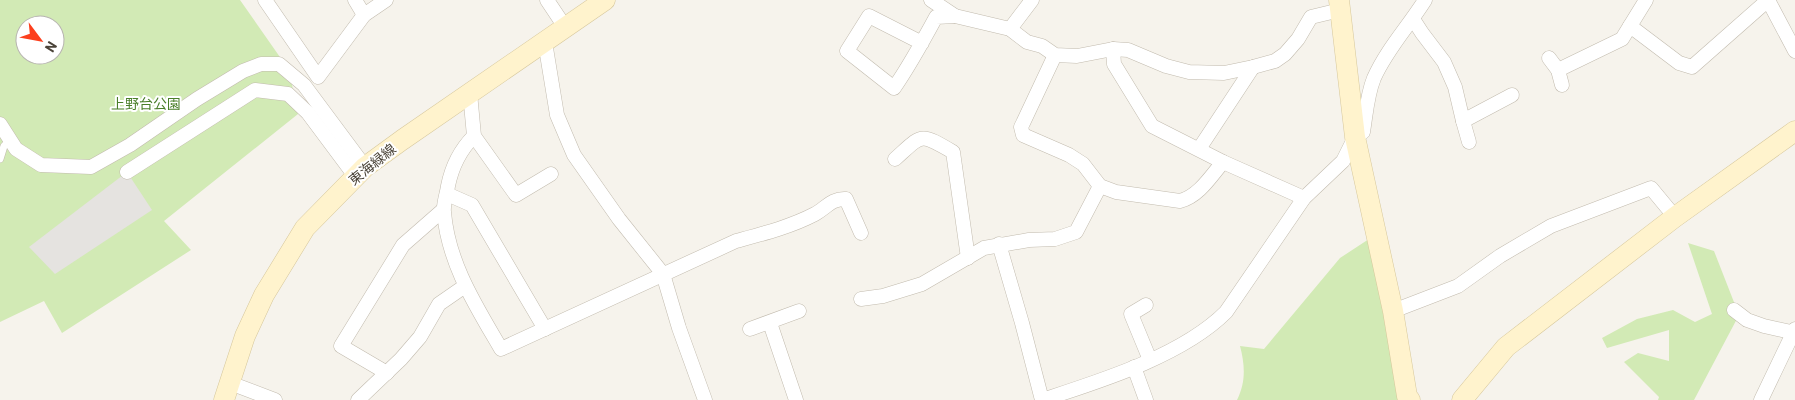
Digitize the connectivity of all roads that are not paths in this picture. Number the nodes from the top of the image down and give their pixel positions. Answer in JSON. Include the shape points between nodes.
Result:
{"nodes":[{"id":1,"x":265,"y":0,"type":"edge"},
{"id":2,"x":355,"y":0,"type":"edge"},
{"id":3,"x":386,"y":0,"type":"edge"},
{"id":4,"x":605,"y":0,"type":"edge"},
{"id":5,"x":931,"y":0,"type":"edge"},
{"id":6,"x":1032,"y":0,"type":"edge"},
{"id":7,"x":1425,"y":0,"type":"edge"},
{"id":8,"x":1646,"y":0,"type":"edge"},
{"id":9,"x":1768,"y":0,"type":"edge"},
{"id":10,"x":555,"y":3,"type":"edge"},
{"id":11,"x":1340,"y":5,"type":"edge"},
{"id":12,"x":364,"y":15,"type":"junction"},
{"id":13,"x":955,"y":16,"type":"junction"},
{"id":14,"x":1414,"y":19,"type":"junction"},
{"id":15,"x":1630,"y":26,"type":"junction"},
{"id":16,"x":565,"y":27,"type":"junction"},
{"id":17,"x":1010,"y":29,"type":"junction"},
{"id":18,"x":545,"y":42,"type":"junction"},
{"id":19,"x":922,"y":43,"type":"junction"},
{"id":20,"x":1113,"y":49,"type":"junction"},
{"id":21,"x":1795,"y":51,"type":"edge"},
{"id":22,"x":1055,"y":55,"type":"junction"},
{"id":23,"x":1549,"y":58,"type":"dead end"},
{"id":24,"x":1253,"y":67,"type":"junction"},
{"id":25,"x":1558,"y":70,"type":"junction"},
{"id":26,"x":1562,"y":85,"type":"dead end"},
{"id":27,"x":470,"y":94,"type":"junction"},
{"id":28,"x":1512,"y":95,"type":"dead end"},
{"id":29,"x":1463,"y":121,"type":"junction"},
{"id":30,"x":0,"y":124,"type":"edge"},
{"id":31,"x":1795,"y":131,"type":"edge"},
{"id":32,"x":474,"y":136,"type":"junction"},
{"id":33,"x":1355,"y":137,"type":"junction"},
{"id":34,"x":10,"y":140,"type":"junction"},
{"id":35,"x":1469,"y":142,"type":"dead end"},
{"id":36,"x":1199,"y":149,"type":"junction"},
{"id":37,"x":0,"y":159,"type":"edge"},
{"id":38,"x":895,"y":159,"type":"dead end"},
{"id":39,"x":1223,"y":162,"type":"junction"},
{"id":40,"x":128,"y":172,"type":"dead end"},
{"id":41,"x":360,"y":172,"type":"junction"},
{"id":42,"x":552,"y":174,"type":"dead end"},
{"id":43,"x":1100,"y":186,"type":"junction"},
{"id":44,"x":447,"y":194,"type":"junction"},
{"id":45,"x":1304,"y":198,"type":"junction"},
{"id":46,"x":443,"y":210,"type":"junction"},
{"id":47,"x":1674,"y":217,"type":"junction"},
{"id":48,"x":861,"y":233,"type":"dead end"},
{"id":49,"x":999,"y":244,"type":"junction"},
{"id":50,"x":968,"y":258,"type":"junction"},
{"id":51,"x":663,"y":274,"type":"junction"},
{"id":52,"x":465,"y":286,"type":"junction"},
{"id":53,"x":860,"y":299,"type":"dead end"},
{"id":54,"x":1146,"y":305,"type":"dead end"},
{"id":55,"x":1734,"y":310,"type":"dead end"},
{"id":56,"x":799,"y":311,"type":"dead end"},
{"id":57,"x":1392,"y":311,"type":"junction"},
{"id":58,"x":770,"y":323,"type":"junction"},
{"id":59,"x":545,"y":329,"type":"junction"},
{"id":60,"x":750,"y":330,"type":"dead end"},
{"id":61,"x":1794,"y":332,"type":"edge"},
{"id":62,"x":1150,"y":360,"type":"junction"},
{"id":63,"x":1134,"y":367,"type":"junction"},
{"id":64,"x":387,"y":373,"type":"junction"},
{"id":65,"x":227,"y":392,"type":"edge"},
{"id":66,"x":275,"y":400,"type":"edge"},
{"id":67,"x":358,"y":400,"type":"edge"},
{"id":68,"x":706,"y":400,"type":"edge"},
{"id":69,"x":796,"y":400,"type":"edge"},
{"id":70,"x":1042,"y":400,"type":"edge"},
{"id":71,"x":1146,"y":400,"type":"edge"},
{"id":72,"x":1410,"y":400,"type":"edge"},
{"id":73,"x":1462,"y":400,"type":"edge"},
{"id":74,"x":1761,"y":400,"type":"edge"}],
"edges":[{"from":1,"to":12,"type":"street","via":[[318,77]]},
{"from":2,"to":12,"type":"street"},
{"from":3,"to":12,"type":"street"},
{"from":4,"to":16,"type":"street","name":"東海緑線"},
{"from":5,"to":13,"type":"street"},
{"from":6,"to":17,"type":"street"},
{"from":7,"to":14,"type":"street"},
{"from":8,"to":15,"type":"street"},
{"from":9,"to":15,"type":"street","via":[[1692,68],[1678,63]]},
{"from":9,"to":21,"type":"street"},
{"from":10,"to":16,"type":"street"},
{"from":11,"to":24,"type":"street","via":[[1311,17],[1286,54]]},
{"from":11,"to":33,"type":"street"},
{"from":13,"to":17,"type":"street"},
{"from":13,"to":19,"type":"street","via":[[936,17]]},
{"from":14,"to":29,"type":"street","via":[[1444,62],[1455,87]]},
{"from":14,"to":33,"type":"street","via":[[1399,36],[1377,72],[1368,97],[1363,132]]},
{"from":15,"to":25,"type":"street","via":[[1622,39]]},
{"from":16,"to":18,"type":"street","name":"東海緑線"},
{"from":17,"to":22,"type":"street","via":[[1027,42],[1042,46]]},
{"from":18,"to":27,"type":"street","name":"東海緑線"},
{"from":18,"to":51,"type":"street","via":[[557,115],[574,155]]},
{"from":19,"to":19,"type":"street","via":[[894,88],[847,50],[869,16]]},
{"from":20,"to":22,"type":"street","via":[[1077,56]]},
{"from":20,"to":24,"type":"street","via":[[1128,50],[1190,72],[1224,73]]},
{"from":20,"to":36,"type":"street","via":[[1114,64],[1152,126]]},
{"from":22,"to":43,"type":"street","via":[[1021,127],[1022,135],[1084,164]]},
{"from":23,"to":25,"type":"street"},
{"from":24,"to":36,"type":"street"},
{"from":25,"to":26,"type":"street"},
{"from":27,"to":32,"type":"street"},
{"from":27,"to":41,"type":"street","name":"東海緑線"},
{"from":28,"to":29,"type":"street"},
{"from":29,"to":35,"type":"street"},
{"from":30,"to":34,"type":"street"},
{"from":31,"to":47,"type":"street"},
{"from":32,"to":42,"type":"street","via":[[516,195]]},
{"from":32,"to":44,"type":"street","via":[[463,147],[451,172]]},
{"from":33,"to":45,"type":"street","via":[[1343,161]]},
{"from":33,"to":57,"type":"street"},
{"from":34,"to":37,"type":"lane","via":[[4,146]]},
{"from":34,"to":41,"type":"street","via":[[16,149],[41,165],[91,167],[243,71],[261,64],[279,64],[304,85]]},
{"from":36,"to":39,"type":"street"},
{"from":38,"to":50,"type":"street","via":[[918,139],[929,138],[953,152]]},
{"from":39,"to":43,"type":"street","via":[[1198,191],[1180,201],[1116,192]]},
{"from":39,"to":45,"type":"street"},
{"from":40,"to":41,"type":"street","via":[[255,90],[288,94]]},
{"from":41,"to":65,"type":"street","name":"東海緑線","via":[[305,228],[278,270],[245,336]]},
{"from":43,"to":49,"type":"street","via":[[1076,232],[1055,239]]},
{"from":44,"to":46,"type":"street"},
{"from":44,"to":59,"type":"street","via":[[472,205]]},
{"from":45,"to":62,"type":"street","via":[[1226,312],[1213,325]]},
{"from":46,"to":52,"type":"street","via":[[450,246]]},
{"from":46,"to":64,"type":"street","via":[[402,244],[341,346]]},
{"from":47,"to":57,"type":"street","via":[[1651,188],[1551,226],[1458,286]]},
{"from":47,"to":73,"type":"street","via":[[1506,347]]},
{"from":48,"to":51,"type":"street","via":[[846,199],[837,198],[815,214],[736,241]]},
{"from":49,"to":50,"type":"street","via":[[984,248]]},
{"from":49,"to":70,"type":"street"},
{"from":50,"to":53,"type":"street","via":[[922,284]]},
{"from":51,"to":59,"type":"street"},
{"from":51,"to":68,"type":"street"},
{"from":52,"to":59,"type":"street","via":[[500,349]]},
{"from":52,"to":64,"type":"street","via":[[439,304],[420,337]]},
{"from":54,"to":62,"type":"street","via":[[1131,314]]},
{"from":55,"to":61,"type":"street","via":[[1747,320]]},
{"from":56,"to":58,"type":"street"},
{"from":57,"to":72,"type":"street"},
{"from":58,"to":60,"type":"street"},
{"from":58,"to":69,"type":"street"},
{"from":61,"to":74,"type":"street"},
{"from":62,"to":63,"type":"street"},
{"from":63,"to":70,"type":"street"},
{"from":63,"to":71,"type":"street"},
{"from":64,"to":67,"type":"street"},
{"from":65,"to":66,"type":"street"}]}
